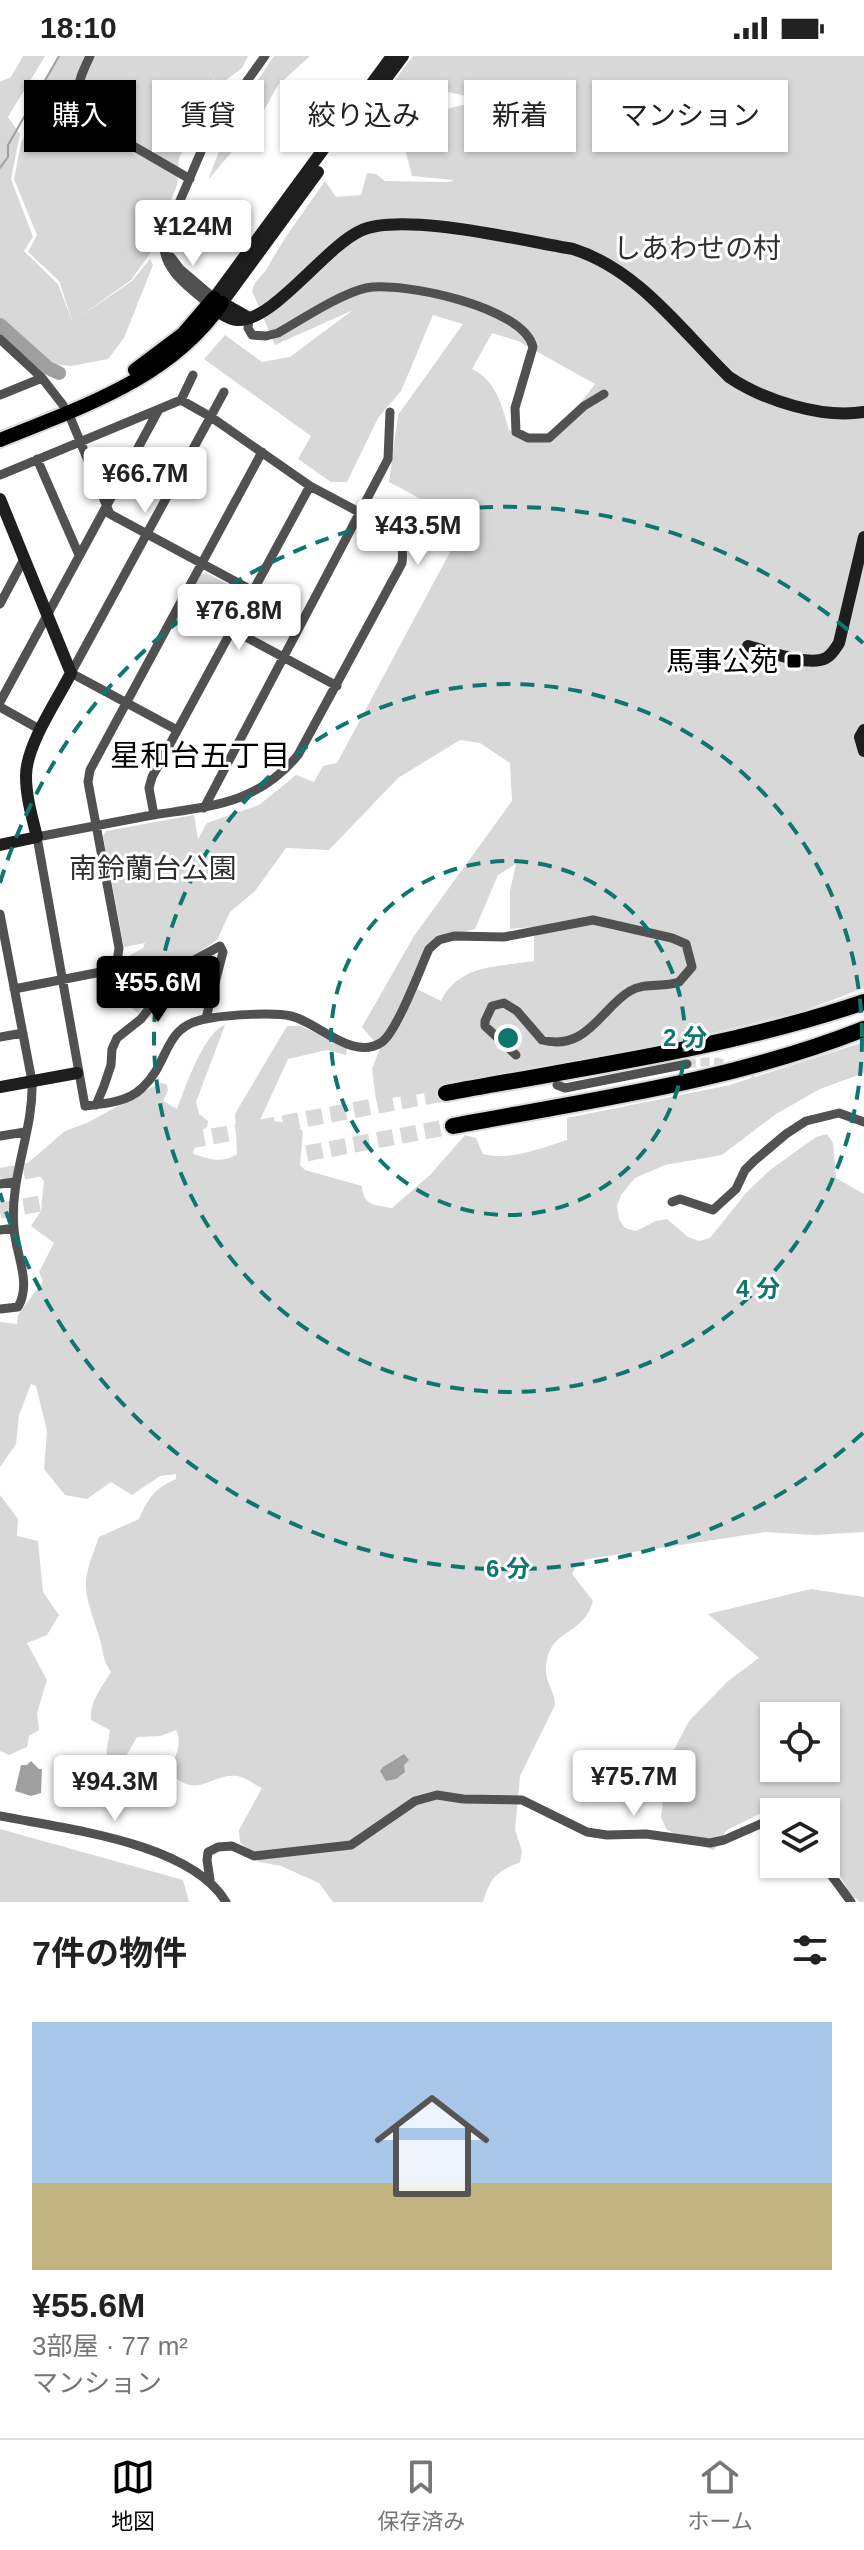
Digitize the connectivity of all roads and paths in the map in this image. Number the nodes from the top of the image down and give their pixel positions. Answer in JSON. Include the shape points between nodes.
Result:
{"nodes":[{"id":1,"x":90,"y":56,"type":"edge"},
{"id":2,"x":265,"y":56,"type":"edge"},
{"id":3,"x":392,"y":56,"type":"edge"},
{"id":4,"x":403,"y":56,"type":"edge"},
{"id":5,"x":190,"y":179,"type":"junction"},
{"id":6,"x":216,"y":304,"type":"junction"},
{"id":7,"x":249,"y":318,"type":"junction"},
{"id":8,"x":0,"y":339,"type":"edge"},
{"id":9,"x":193,"y":375,"type":"dead end"},
{"id":10,"x":42,"y":378,"type":"junction"},
{"id":11,"x":224,"y":392,"type":"dead end"},
{"id":12,"x":604,"y":394,"type":"dead end"},
{"id":13,"x":0,"y":395,"type":"edge"},
{"id":14,"x":181,"y":400,"type":"junction"},
{"id":15,"x":66,"y":408,"type":"junction"},
{"id":16,"x":158,"y":411,"type":"junction"},
{"id":17,"x":390,"y":412,"type":"dead end"},
{"id":18,"x":864,"y":412,"type":"edge"},
{"id":19,"x":211,"y":417,"type":"junction"},
{"id":20,"x":0,"y":431,"type":"edge"},
{"id":21,"x":0,"y":440,"type":"edge"},
{"id":22,"x":82,"y":441,"type":"junction"},
{"id":23,"x":262,"y":452,"type":"junction"},
{"id":24,"x":37,"y":459,"type":"junction"},
{"id":25,"x":0,"y":475,"type":"edge"},
{"id":26,"x":310,"y":486,"type":"junction"},
{"id":27,"x":0,"y":499,"type":"edge"},
{"id":28,"x":106,"y":505,"type":"junction"},
{"id":29,"x":361,"y":513,"type":"junction"},
{"id":30,"x":147,"y":534,"type":"junction"},
{"id":31,"x":864,"y":537,"type":"edge"},
{"id":32,"x":79,"y":555,"type":"junction"},
{"id":33,"x":24,"y":559,"type":"junction"},
{"id":34,"x":202,"y":565,"type":"junction"},
{"id":35,"x":253,"y":591,"type":"junction"},
{"id":36,"x":1,"y":600,"type":"edge"},
{"id":37,"x":47,"y":614,"type":"junction"},
{"id":38,"x":233,"y":630,"type":"junction"},
{"id":39,"x":748,"y":646,"type":"dead end"},
{"id":40,"x":284,"y":657,"type":"junction"},
{"id":41,"x":71,"y":673,"type":"junction"},
{"id":42,"x":337,"y":686,"type":"junction"},
{"id":43,"x":125,"y":704,"type":"junction"},
{"id":44,"x":0,"y":705,"type":"edge"},
{"id":45,"x":41,"y":730,"type":"junction"},
{"id":46,"x":177,"y":730,"type":"junction"},
{"id":47,"x":864,"y":730,"type":"edge"},
{"id":48,"x":864,"y":751,"type":"edge"},
{"id":49,"x":204,"y":808,"type":"junction"},
{"id":50,"x":154,"y":815,"type":"junction"},
{"id":51,"x":97,"y":825,"type":"junction"},
{"id":52,"x":37,"y":837,"type":"junction"},
{"id":53,"x":0,"y":845,"type":"edge"},
{"id":54,"x":0,"y":914,"type":"edge"},
{"id":55,"x":63,"y":980,"type":"junction"},
{"id":56,"x":14,"y":989,"type":"junction"},
{"id":57,"x":864,"y":1002,"type":"edge"},
{"id":58,"x":206,"y":1018,"type":"junction"},
{"id":59,"x":864,"y":1029,"type":"edge"},
{"id":60,"x":23,"y":1033,"type":"junction"},
{"id":61,"x":0,"y":1037,"type":"edge"},
{"id":62,"x":516,"y":1055,"type":"tunnel mouth"},
{"id":63,"x":687,"y":1064,"type":"tunnel mouth"},
{"id":64,"x":77,"y":1073,"type":"junction"},
{"id":65,"x":32,"y":1081,"type":"junction"},
{"id":66,"x":557,"y":1085,"type":"dead end"},
{"id":67,"x":0,"y":1087,"type":"edge"},
{"id":68,"x":446,"y":1093,"type":"tunnel mouth"},
{"id":69,"x":96,"y":1105,"type":"junction"},
{"id":70,"x":864,"y":1122,"type":"edge"},
{"id":71,"x":453,"y":1126,"type":"tunnel mouth"},
{"id":72,"x":25,"y":1132,"type":"junction"},
{"id":73,"x":0,"y":1136,"type":"edge"},
{"id":74,"x":14,"y":1182,"type":"junction"},
{"id":75,"x":0,"y":1184,"type":"edge"},
{"id":76,"x":672,"y":1202,"type":"dead end"},
{"id":77,"x":14,"y":1228,"type":"junction"},
{"id":78,"x":0,"y":1230,"type":"edge"},
{"id":79,"x":0,"y":1309,"type":"edge"},
{"id":80,"x":0,"y":1816,"type":"edge"},
{"id":81,"x":760,"y":1823,"type":"edge"},
{"id":82,"x":833,"y":1878,"type":"edge"},
{"id":83,"x":210,"y":1880,"type":"junction"},
{"id":84,"x":226,"y":1902,"type":"edge"},
{"id":85,"x":851,"y":1902,"type":"edge"}],
"edges":[{"from":1,"to":5,"type":"street","via":[[77,90],[90,121]]},
{"from":2,"to":5,"type":"street","via":[[203,147]]},
{"from":3,"to":6,"type":"street"},
{"from":4,"to":6,"type":"street"},
{"from":5,"to":6,"type":"street","via":[[163,245],[175,274]]},
{"from":6,"to":7,"type":"street","via":[[239,320]]},
{"from":6,"to":15,"type":"main road","via":[[190,342],[153,371],[100,400]]},
{"from":7,"to":12,"type":"street","via":[[252,335],[266,336],[369,287],[450,295],[512,323],[531,340],[515,408],[516,432],[549,438]]},
{"from":7,"to":18,"type":"street","via":[[271,308],[332,248],[364,229],[410,223],[452,229],[592,255],[623,272],[729,377],[749,390],[789,404]]},
{"from":8,"to":10,"type":"street"},
{"from":9,"to":14,"type":"street"},
{"from":10,"to":13,"type":"street"},
{"from":10,"to":15,"type":"street"},
{"from":11,"to":19,"type":"street"},
{"from":14,"to":16,"type":"street"},
{"from":14,"to":19,"type":"street"},
{"from":15,"to":20,"type":"main road"},
{"from":15,"to":21,"type":"main road"},
{"from":15,"to":22,"type":"street"},
{"from":16,"to":22,"type":"street"},
{"from":16,"to":28,"type":"street"},
{"from":17,"to":29,"type":"street","via":[[388,459]]},
{"from":19,"to":23,"type":"street"},
{"from":19,"to":30,"type":"street"},
{"from":22,"to":24,"type":"street"},
{"from":22,"to":28,"type":"street"},
{"from":23,"to":26,"type":"street"},
{"from":23,"to":34,"type":"street"},
{"from":24,"to":25,"type":"street"},
{"from":24,"to":32,"type":"street"},
{"from":26,"to":29,"type":"street"},
{"from":26,"to":35,"type":"street"},
{"from":27,"to":33,"type":"street"},
{"from":28,"to":30,"type":"street","via":[[110,514]]},
{"from":28,"to":32,"type":"street"},
{"from":29,"to":40,"type":"street"},
{"from":29,"to":42,"type":"street","via":[[398,535],[404,548],[402,563]]},
{"from":30,"to":34,"type":"street"},
{"from":30,"to":41,"type":"street"},
{"from":31,"to":39,"type":"street","via":[[834,652],[809,661]]},
{"from":32,"to":37,"type":"street"},
{"from":33,"to":36,"type":"street"},
{"from":33,"to":37,"type":"street"},
{"from":34,"to":35,"type":"street"},
{"from":34,"to":43,"type":"street"},
{"from":35,"to":38,"type":"street"},
{"from":37,"to":41,"type":"street"},
{"from":37,"to":44,"type":"street"},
{"from":38,"to":40,"type":"street"},
{"from":38,"to":46,"type":"street"},
{"from":40,"to":42,"type":"street"},
{"from":40,"to":49,"type":"street"},
{"from":41,"to":43,"type":"street"},
{"from":41,"to":45,"type":"street"},
{"from":42,"to":49,"type":"street","via":[[286,770],[235,801]]},
{"from":43,"to":46,"type":"street"},
{"from":43,"to":51,"type":"street","via":[[90,770]]},
{"from":44,"to":45,"type":"street"},
{"from":45,"to":52,"type":"street","via":[[25,772]]},
{"from":46,"to":50,"type":"street","via":[[149,788]]},
{"from":47,"to":48,"type":"street"},
{"from":49,"to":50,"type":"street"},
{"from":50,"to":51,"type":"street"},
{"from":51,"to":52,"type":"street"},
{"from":51,"to":55,"type":"street","via":[[119,948],[117,962],[106,971]]},
{"from":52,"to":53,"type":"street"},
{"from":52,"to":55,"type":"street"},
{"from":54,"to":56,"type":"street"},
{"from":55,"to":56,"type":"street"},
{"from":55,"to":64,"type":"street"},
{"from":56,"to":60,"type":"street"},
{"from":57,"to":68,"type":"highway","via":[[738,1038]]},
{"from":58,"to":62,"type":"street","via":[[291,1016],[366,1047],[382,1042],[393,1028],[429,949],[439,940],[504,937],[593,920],[686,944],[692,967],[679,982],[628,992],[589,1030],[559,1042],[542,1040],[504,1003],[492,1006],[485,1026]]},
{"from":58,"to":69,"type":"street","via":[[183,1026],[168,1042],[142,1089]]},
{"from":58,"to":69,"type":"street","via":[[223,952],[220,946],[174,976],[141,1019],[117,1038]]},
{"from":59,"to":71,"type":"highway","via":[[734,1071]]},
{"from":60,"to":61,"type":"street"},
{"from":60,"to":65,"type":"street"},
{"from":63,"to":66,"type":"street","via":[[573,1087]]},
{"from":64,"to":65,"type":"street"},
{"from":64,"to":69,"type":"street","via":[[85,1106]]},
{"from":65,"to":67,"type":"street"},
{"from":65,"to":72,"type":"street"},
{"from":70,"to":76,"type":"street","via":[[839,1113],[806,1121],[754,1161],[736,1189],[713,1210],[680,1199]]},
{"from":72,"to":73,"type":"street"},
{"from":72,"to":74,"type":"street"},
{"from":74,"to":75,"type":"street"},
{"from":74,"to":77,"type":"street"},
{"from":77,"to":78,"type":"street"},
{"from":77,"to":79,"type":"street","via":[[26,1293],[18,1307]]},
{"from":80,"to":83,"type":"street","via":[[147,1848]]},
{"from":81,"to":83,"type":"street","via":[[710,1843],[646,1834],[607,1835],[587,1832],[522,1800],[437,1795],[415,1801],[351,1845],[254,1856],[232,1846],[218,1847],[208,1852]]},
{"from":82,"to":85,"type":"street"},
{"from":83,"to":84,"type":"street"}]}
